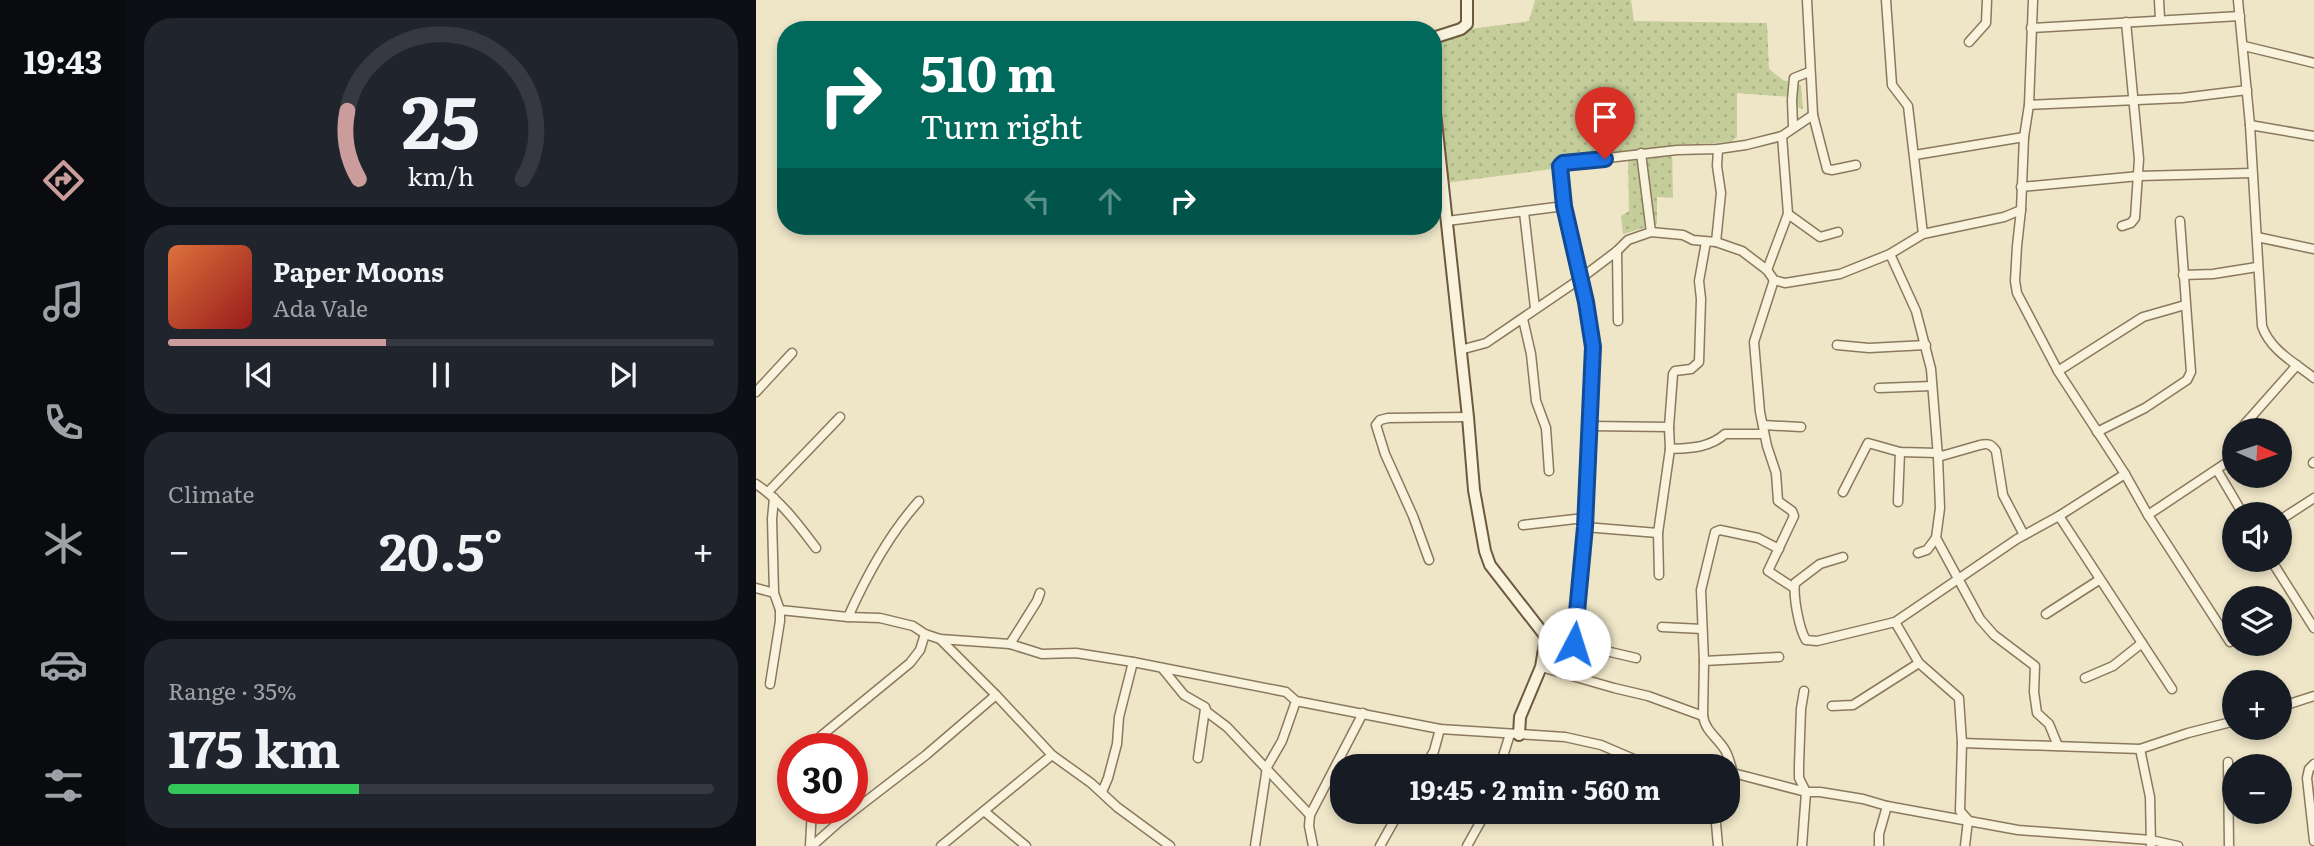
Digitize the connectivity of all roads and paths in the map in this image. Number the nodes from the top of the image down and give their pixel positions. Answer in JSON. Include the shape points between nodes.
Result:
{"nodes":[{"id":1,"x":1467,"y":0,"type":"edge"},
{"id":2,"x":1807,"y":0,"type":"edge"},
{"id":3,"x":1886,"y":0,"type":"edge"},
{"id":4,"x":1987,"y":0,"type":"edge"},
{"id":5,"x":2033,"y":0,"type":"edge"},
{"id":6,"x":2159,"y":0,"type":"edge"},
{"id":7,"x":2238,"y":0,"type":"edge"},
{"id":8,"x":2240,"y":16,"type":"junction"},
{"id":9,"x":2160,"y":19,"type":"junction"},
{"id":10,"x":2126,"y":22,"type":"junction"},
{"id":11,"x":2031,"y":28,"type":"junction"},
{"id":12,"x":1442,"y":35,"type":"edge"},
{"id":13,"x":1969,"y":42,"type":"dead end"},
{"id":14,"x":2244,"y":47,"type":"junction"},
{"id":15,"x":2314,"y":63,"type":"edge"},
{"id":16,"x":1809,"y":72,"type":"junction"},
{"id":17,"x":2247,"y":90,"type":"junction"},
{"id":18,"x":2133,"y":100,"type":"junction"},
{"id":19,"x":2029,"y":105,"type":"junction"},
{"id":20,"x":1813,"y":115,"type":"junction"},
{"id":21,"x":2250,"y":124,"type":"junction"},
{"id":22,"x":1793,"y":126,"type":"junction"},
{"id":23,"x":1782,"y":136,"type":"junction"},
{"id":24,"x":2314,"y":136,"type":"edge"},
{"id":25,"x":2024,"y":137,"type":"junction"},
{"id":26,"x":1718,"y":149,"type":"junction"},
{"id":27,"x":1641,"y":153,"type":"junction"},
{"id":28,"x":1915,"y":155,"type":"junction"},
{"id":29,"x":1856,"y":165,"type":"dead end"},
{"id":30,"x":2252,"y":173,"type":"junction"},
{"id":31,"x":1442,"y":176,"type":"edge"},
{"id":32,"x":2139,"y":176,"type":"junction"},
{"id":33,"x":2021,"y":187,"type":"junction"},
{"id":34,"x":1564,"y":206,"type":"junction"},
{"id":35,"x":2021,"y":210,"type":"junction"},
{"id":36,"x":1524,"y":212,"type":"junction"},
{"id":37,"x":1788,"y":214,"type":"junction"},
{"id":38,"x":2004,"y":217,"type":"junction"},
{"id":39,"x":1447,"y":221,"type":"junction"},
{"id":40,"x":2180,"y":221,"type":"dead end"},
{"id":41,"x":2122,"y":226,"type":"dead end"},
{"id":42,"x":2018,"y":228,"type":"junction"},
{"id":43,"x":1651,"y":232,"type":"junction"},
{"id":44,"x":1838,"y":232,"type":"dead end"},
{"id":45,"x":1923,"y":234,"type":"junction"},
{"id":46,"x":2257,"y":237,"type":"junction"},
{"id":47,"x":1706,"y":242,"type":"junction"},
{"id":48,"x":1716,"y":242,"type":"junction"},
{"id":49,"x":2314,"y":249,"type":"edge"},
{"id":50,"x":1617,"y":251,"type":"junction"},
{"id":51,"x":1890,"y":254,"type":"junction"},
{"id":52,"x":2257,"y":267,"type":"junction"},
{"id":53,"x":1766,"y":270,"type":"junction"},
{"id":54,"x":2182,"y":275,"type":"junction"},
{"id":55,"x":1580,"y":279,"type":"junction"},
{"id":56,"x":1774,"y":280,"type":"junction"},
{"id":57,"x":2185,"y":305,"type":"junction"},
{"id":58,"x":1535,"y":308,"type":"junction"},
{"id":59,"x":1523,"y":319,"type":"junction"},
{"id":60,"x":1618,"y":321,"type":"dead end"},
{"id":61,"x":1837,"y":345,"type":"dead end"},
{"id":62,"x":1926,"y":345,"type":"junction"},
{"id":63,"x":1460,"y":349,"type":"junction"},
{"id":64,"x":792,"y":353,"type":"dead end"},
{"id":65,"x":2297,"y":365,"type":"junction"},
{"id":66,"x":2058,"y":371,"type":"junction"},
{"id":67,"x":2314,"y":378,"type":"edge"},
{"id":68,"x":1932,"y":386,"type":"junction"},
{"id":69,"x":1879,"y":388,"type":"dead end"},
{"id":70,"x":756,"y":392,"type":"edge"},
{"id":71,"x":840,"y":417,"type":"dead end"},
{"id":72,"x":1468,"y":417,"type":"junction"},
{"id":73,"x":2250,"y":418,"type":"edge"},
{"id":74,"x":1590,"y":426,"type":"junction"},
{"id":75,"x":1801,"y":427,"type":"dead end"},
{"id":76,"x":1669,"y":428,"type":"junction"},
{"id":77,"x":1764,"y":429,"type":"junction"},
{"id":78,"x":2097,"y":432,"type":"junction"},
{"id":79,"x":1670,"y":449,"type":"junction"},
{"id":80,"x":1900,"y":452,"type":"junction"},
{"id":81,"x":1938,"y":455,"type":"junction"},
{"id":82,"x":2222,"y":466,"type":"edge"},
{"id":83,"x":2217,"y":470,"type":"junction"},
{"id":84,"x":1549,"y":471,"type":"dead end"},
{"id":85,"x":2125,"y":474,"type":"junction"},
{"id":86,"x":756,"y":484,"type":"edge"},
{"id":87,"x":1843,"y":492,"type":"dead end"},
{"id":88,"x":771,"y":495,"type":"junction"},
{"id":89,"x":2314,"y":498,"type":"edge"},
{"id":90,"x":919,"y":501,"type":"dead end"},
{"id":91,"x":1898,"y":502,"type":"dead end"},
{"id":92,"x":2236,"y":502,"type":"edge"},
{"id":93,"x":2292,"y":512,"type":"edge"},
{"id":94,"x":2148,"y":515,"type":"junction"},
{"id":95,"x":2060,"y":516,"type":"junction"},
{"id":96,"x":1584,"y":523,"type":"junction"},
{"id":97,"x":1523,"y":525,"type":"dead end"},
{"id":98,"x":1658,"y":533,"type":"junction"},
{"id":99,"x":2024,"y":536,"type":"junction"},
{"id":100,"x":1936,"y":538,"type":"junction"},
{"id":101,"x":816,"y":548,"type":"dead end"},
{"id":102,"x":1779,"y":549,"type":"junction"},
{"id":103,"x":1918,"y":553,"type":"dead end"},
{"id":104,"x":1843,"y":557,"type":"dead end"},
{"id":105,"x":1429,"y":560,"type":"dead end"},
{"id":106,"x":2279,"y":572,"type":"edge"},
{"id":107,"x":1659,"y":575,"type":"dead end"},
{"id":108,"x":2099,"y":580,"type":"junction"},
{"id":109,"x":1958,"y":581,"type":"junction"},
{"id":110,"x":756,"y":588,"type":"edge"},
{"id":111,"x":1794,"y":588,"type":"junction"},
{"id":112,"x":774,"y":593,"type":"junction"},
{"id":113,"x":1040,"y":593,"type":"dead end"},
{"id":114,"x":780,"y":610,"type":"junction"},
{"id":115,"x":2046,"y":614,"type":"dead end"},
{"id":116,"x":848,"y":617,"type":"junction"},
{"id":117,"x":1895,"y":622,"type":"junction"},
{"id":118,"x":1662,"y":627,"type":"dead end"},
{"id":119,"x":2314,"y":628,"type":"edge"},
{"id":120,"x":1702,"y":629,"type":"junction"},
{"id":121,"x":2222,"y":630,"type":"edge"},
{"id":122,"x":925,"y":634,"type":"junction"},
{"id":123,"x":1546,"y":637,"type":"junction"},
{"id":124,"x":940,"y":639,"type":"junction"},
{"id":125,"x":2142,"y":643,"type":"junction"},
{"id":126,"x":1010,"y":644,"type":"junction"},
{"id":127,"x":1574,"y":644,"type":"junction"},
{"id":128,"x":1779,"y":657,"type":"dead end"},
{"id":129,"x":1636,"y":658,"type":"dead end"},
{"id":130,"x":1704,"y":661,"type":"junction"},
{"id":131,"x":1133,"y":662,"type":"junction"},
{"id":132,"x":1919,"y":663,"type":"junction"},
{"id":133,"x":1541,"y":667,"type":"junction"},
{"id":134,"x":1162,"y":668,"type":"junction"},
{"id":135,"x":2085,"y":678,"type":"dead end"},
{"id":136,"x":770,"y":684,"type":"dead end"},
{"id":137,"x":2172,"y":690,"type":"dead end"},
{"id":138,"x":1804,"y":691,"type":"dead end"},
{"id":139,"x":996,"y":695,"type":"junction"},
{"id":140,"x":2314,"y":696,"type":"edge"},
{"id":141,"x":1296,"y":701,"type":"junction"},
{"id":142,"x":2292,"y":703,"type":"edge"},
{"id":143,"x":1832,"y":706,"type":"dead end"},
{"id":144,"x":1205,"y":707,"type":"junction"},
{"id":145,"x":1363,"y":713,"type":"junction"},
{"id":146,"x":1703,"y":716,"type":"junction"},
{"id":147,"x":2222,"y":724,"type":"edge"},
{"id":148,"x":1440,"y":729,"type":"junction"},
{"id":149,"x":825,"y":733,"type":"edge"},
{"id":150,"x":1515,"y":735,"type":"junction"},
{"id":151,"x":1962,"y":743,"type":"junction"},
{"id":152,"x":2058,"y":746,"type":"junction"},
{"id":153,"x":2140,"y":749,"type":"junction"},
{"id":154,"x":1432,"y":754,"type":"edge"},
{"id":155,"x":1506,"y":754,"type":"edge"},
{"id":156,"x":1622,"y":754,"type":"edge"},
{"id":157,"x":1725,"y":754,"type":"edge"},
{"id":158,"x":1052,"y":755,"type":"junction"},
{"id":159,"x":1199,"y":758,"type":"dead end"},
{"id":160,"x":2314,"y":764,"type":"edge"},
{"id":161,"x":1267,"y":767,"type":"junction"},
{"id":162,"x":1740,"y":776,"type":"edge"},
{"id":163,"x":1108,"y":778,"type":"junction"},
{"id":164,"x":1091,"y":783,"type":"junction"},
{"id":165,"x":1102,"y":792,"type":"junction"},
{"id":166,"x":1806,"y":792,"type":"junction"},
{"id":167,"x":1887,"y":806,"type":"junction"},
{"id":168,"x":984,"y":811,"type":"junction"},
{"id":169,"x":1310,"y":815,"type":"junction"},
{"id":170,"x":1968,"y":820,"type":"junction"},
{"id":171,"x":812,"y":824,"type":"edge"},
{"id":172,"x":1392,"y":824,"type":"edge"},
{"id":173,"x":1479,"y":824,"type":"edge"},
{"id":174,"x":1716,"y":824,"type":"edge"},
{"id":175,"x":2229,"y":824,"type":"edge"},
{"id":176,"x":2314,"y":841,"type":"edge"},
{"id":177,"x":2151,"y":843,"type":"edge"},
{"id":178,"x":811,"y":846,"type":"edge"},
{"id":179,"x":941,"y":846,"type":"edge"},
{"id":180,"x":1026,"y":846,"type":"edge"},
{"id":181,"x":1170,"y":846,"type":"edge"},
{"id":182,"x":1255,"y":846,"type":"edge"},
{"id":183,"x":1313,"y":846,"type":"edge"},
{"id":184,"x":1380,"y":846,"type":"edge"},
{"id":185,"x":1467,"y":846,"type":"edge"},
{"id":186,"x":1718,"y":846,"type":"edge"},
{"id":187,"x":1802,"y":846,"type":"edge"},
{"id":188,"x":1879,"y":846,"type":"edge"},
{"id":189,"x":1965,"y":846,"type":"edge"},
{"id":190,"x":2178,"y":846,"type":"edge"},
{"id":191,"x":2229,"y":846,"type":"edge"}],
"edges":[{"from":1,"to":12,"type":"street","via":[[1467,24]]},
{"from":2,"to":16,"type":"street"},
{"from":3,"to":28,"type":"street","via":[[1892,85],[1908,106]]},
{"from":4,"to":13,"type":"street","via":[[1986,23]]},
{"from":5,"to":11,"type":"street"},
{"from":6,"to":9,"type":"street"},
{"from":7,"to":8,"type":"street"},
{"from":8,"to":9,"type":"street"},
{"from":8,"to":14,"type":"street"},
{"from":9,"to":10,"type":"street"},
{"from":10,"to":11,"type":"street"},
{"from":10,"to":18,"type":"street"},
{"from":11,"to":19,"type":"street"},
{"from":14,"to":15,"type":"street"},
{"from":14,"to":17,"type":"street"},
{"from":16,"to":20,"type":"street"},
{"from":16,"to":22,"type":"street","via":[[1794,78]]},
{"from":17,"to":18,"type":"street"},
{"from":17,"to":21,"type":"street"},
{"from":18,"to":19,"type":"street"},
{"from":18,"to":32,"type":"street"},
{"from":19,"to":25,"type":"street"},
{"from":20,"to":22,"type":"street"},
{"from":20,"to":29,"type":"street","via":[[1827,169]]},
{"from":21,"to":24,"type":"street"},
{"from":21,"to":30,"type":"street"},
{"from":22,"to":23,"type":"street"},
{"from":23,"to":26,"type":"street"},
{"from":23,"to":37,"type":"street"},
{"from":25,"to":28,"type":"street"},
{"from":25,"to":33,"type":"street"},
{"from":26,"to":27,"type":"street"},
{"from":26,"to":48,"type":"street","via":[[1721,193]]},
{"from":27,"to":34,"type":"street","via":[[1563,163]]},
{"from":27,"to":43,"type":"street"},
{"from":28,"to":45,"type":"street"},
{"from":30,"to":32,"type":"street"},
{"from":30,"to":46,"type":"street"},
{"from":31,"to":39,"type":"street"},
{"from":32,"to":33,"type":"street"},
{"from":32,"to":41,"type":"street","via":[[2135,218]]},
{"from":33,"to":35,"type":"street"},
{"from":34,"to":36,"type":"street"},
{"from":34,"to":55,"type":"street"},
{"from":35,"to":38,"type":"street"},
{"from":35,"to":42,"type":"street"},
{"from":36,"to":39,"type":"street"},
{"from":36,"to":58,"type":"street"},
{"from":37,"to":44,"type":"street","via":[[1821,237]]},
{"from":37,"to":53,"type":"street"},
{"from":38,"to":42,"type":"street"},
{"from":38,"to":45,"type":"street"},
{"from":39,"to":63,"type":"street"},
{"from":40,"to":54,"type":"street"},
{"from":42,"to":66,"type":"street","via":[[2017,293]]},
{"from":43,"to":47,"type":"street"},
{"from":43,"to":50,"type":"street","via":[[1628,240]]},
{"from":45,"to":51,"type":"street"},
{"from":46,"to":49,"type":"street"},
{"from":46,"to":52,"type":"street"},
{"from":47,"to":48,"type":"street"},
{"from":47,"to":76,"type":"street","via":[[1699,281],[1699,362],[1673,374]]},
{"from":48,"to":53,"type":"street","via":[[1742,251]]},
{"from":50,"to":55,"type":"street"},
{"from":50,"to":60,"type":"street"},
{"from":51,"to":56,"type":"street","via":[[1840,274],[1798,282]]},
{"from":51,"to":62,"type":"street"},
{"from":52,"to":54,"type":"street"},
{"from":52,"to":65,"type":"street","via":[[2265,335]]},
{"from":53,"to":56,"type":"street"},
{"from":54,"to":57,"type":"street"},
{"from":55,"to":58,"type":"street"},
{"from":55,"to":74,"type":"street","via":[[1593,347]]},
{"from":56,"to":77,"type":"street","via":[[1754,342]]},
{"from":57,"to":66,"type":"street","via":[[2143,317]]},
{"from":57,"to":78,"type":"street","via":[[2188,380]]},
{"from":58,"to":59,"type":"street"},
{"from":59,"to":63,"type":"street","via":[[1486,343]]},
{"from":59,"to":84,"type":"street","via":[[1536,401],[1546,428]]},
{"from":61,"to":62,"type":"street"},
{"from":62,"to":68,"type":"street"},
{"from":63,"to":72,"type":"street"},
{"from":64,"to":70,"type":"street"},
{"from":65,"to":67,"type":"street"},
{"from":65,"to":73,"type":"street"},
{"from":66,"to":78,"type":"street"},
{"from":68,"to":69,"type":"street"},
{"from":68,"to":81,"type":"street"},
{"from":71,"to":88,"type":"street"},
{"from":72,"to":105,"type":"street","via":[[1388,418],[1376,425]]},
{"from":72,"to":123,"type":"street","via":[[1474,490],[1488,558]]},
{"from":74,"to":76,"type":"street"},
{"from":74,"to":96,"type":"street"},
{"from":75,"to":77,"type":"street"},
{"from":76,"to":79,"type":"street"},
{"from":77,"to":79,"type":"street","via":[[1725,433],[1703,447]]},
{"from":77,"to":102,"type":"street","via":[[1775,466],[1778,501],[1794,513]]},
{"from":78,"to":85,"type":"street"},
{"from":79,"to":98,"type":"street"},
{"from":80,"to":81,"type":"street"},
{"from":80,"to":87,"type":"street","via":[[1868,443]]},
{"from":80,"to":91,"type":"street"},
{"from":81,"to":99,"type":"street","via":[[1993,446],[2003,495]]},
{"from":81,"to":100,"type":"street"},
{"from":82,"to":83,"type":"street"},
{"from":83,"to":92,"type":"street"},
{"from":83,"to":94,"type":"street"},
{"from":85,"to":94,"type":"street"},
{"from":85,"to":95,"type":"street"},
{"from":86,"to":88,"type":"street"},
{"from":88,"to":101,"type":"street"},
{"from":88,"to":112,"type":"street"},
{"from":89,"to":93,"type":"street"},
{"from":90,"to":116,"type":"street","via":[[863,583]]},
{"from":94,"to":121,"type":"street"},
{"from":95,"to":99,"type":"street"},
{"from":95,"to":108,"type":"street"},
{"from":96,"to":97,"type":"street"},
{"from":96,"to":98,"type":"street"},
{"from":96,"to":127,"type":"street"},
{"from":98,"to":107,"type":"street"},
{"from":99,"to":109,"type":"street"},
{"from":100,"to":103,"type":"street"},
{"from":100,"to":109,"type":"street"},
{"from":102,"to":111,"type":"street","via":[[1768,573]]},
{"from":102,"to":120,"type":"street","via":[[1758,538],[1727,530],[1715,532],[1701,590]]},
{"from":104,"to":111,"type":"street","via":[[1820,564]]},
{"from":106,"to":119,"type":"street"},
{"from":108,"to":115,"type":"street"},
{"from":108,"to":125,"type":"street"},
{"from":109,"to":117,"type":"street"},
{"from":109,"to":152,"type":"street","via":[[1994,635],[2035,666],[2037,713],[2049,724]]},
{"from":110,"to":112,"type":"street"},
{"from":111,"to":117,"type":"street","via":[[1802,635],[1809,641]]},
{"from":112,"to":114,"type":"street"},
{"from":113,"to":126,"type":"street"},
{"from":114,"to":116,"type":"street"},
{"from":114,"to":136,"type":"street"},
{"from":116,"to":122,"type":"street","via":[[880,618],[913,626]]},
{"from":117,"to":132,"type":"street"},
{"from":118,"to":120,"type":"street"},
{"from":120,"to":130,"type":"street"},
{"from":122,"to":124,"type":"street"},
{"from":122,"to":149,"type":"street","via":[[910,663]]},
{"from":123,"to":127,"type":"street"},
{"from":123,"to":133,"type":"street"},
{"from":124,"to":126,"type":"street"},
{"from":124,"to":139,"type":"street"},
{"from":125,"to":135,"type":"street","via":[[2113,666]]},
{"from":125,"to":137,"type":"street"},
{"from":126,"to":131,"type":"street","via":[[1042,654],[1076,653]]},
{"from":127,"to":129,"type":"street"},
{"from":128,"to":130,"type":"street"},
{"from":130,"to":146,"type":"street"},
{"from":131,"to":134,"type":"street"},
{"from":131,"to":163,"type":"street"},
{"from":132,"to":143,"type":"street","via":[[1853,705]]},
{"from":132,"to":151,"type":"street","via":[[1959,698]]},
{"from":133,"to":146,"type":"street"},
{"from":133,"to":150,"type":"street"},
{"from":134,"to":141,"type":"street","via":[[1286,692]]},
{"from":134,"to":144,"type":"street","via":[[1184,695]]},
{"from":138,"to":166,"type":"street","via":[[1799,778]]},
{"from":139,"to":158,"type":"street"},
{"from":139,"to":178,"type":"street"},
{"from":140,"to":142,"type":"street"},
{"from":141,"to":145,"type":"street"},
{"from":141,"to":161,"type":"street"},
{"from":144,"to":159,"type":"street"},
{"from":144,"to":161,"type":"street"},
{"from":145,"to":148,"type":"street"},
{"from":145,"to":169,"type":"street"},
{"from":146,"to":157,"type":"street"},
{"from":147,"to":153,"type":"street"},
{"from":148,"to":150,"type":"street"},
{"from":148,"to":154,"type":"street"},
{"from":150,"to":155,"type":"street"},
{"from":150,"to":156,"type":"street","via":[[1565,737]]},
{"from":151,"to":152,"type":"street"},
{"from":151,"to":170,"type":"street","via":[[1960,811]]},
{"from":152,"to":153,"type":"street"},
{"from":153,"to":177,"type":"street","via":[[2150,797]]},
{"from":158,"to":164,"type":"street"},
{"from":158,"to":168,"type":"street"},
{"from":160,"to":176,"type":"street","via":[[2308,778]]},
{"from":161,"to":169,"type":"street"},
{"from":161,"to":182,"type":"street"},
{"from":162,"to":166,"type":"street"},
{"from":163,"to":164,"type":"street"},
{"from":163,"to":165,"type":"street"},
{"from":164,"to":165,"type":"street"},
{"from":165,"to":181,"type":"street"},
{"from":166,"to":167,"type":"street"},
{"from":166,"to":187,"type":"street"},
{"from":167,"to":170,"type":"street"},
{"from":167,"to":188,"type":"street"},
{"from":168,"to":179,"type":"street"},
{"from":168,"to":180,"type":"street"},
{"from":169,"to":183,"type":"street"},
{"from":170,"to":177,"type":"street","via":[[2018,830]]},
{"from":170,"to":189,"type":"street"},
{"from":171,"to":178,"type":"street"},
{"from":172,"to":184,"type":"street"},
{"from":173,"to":185,"type":"street"},
{"from":174,"to":186,"type":"street"},
{"from":175,"to":191,"type":"street"},
{"from":177,"to":190,"type":"street"}]}
